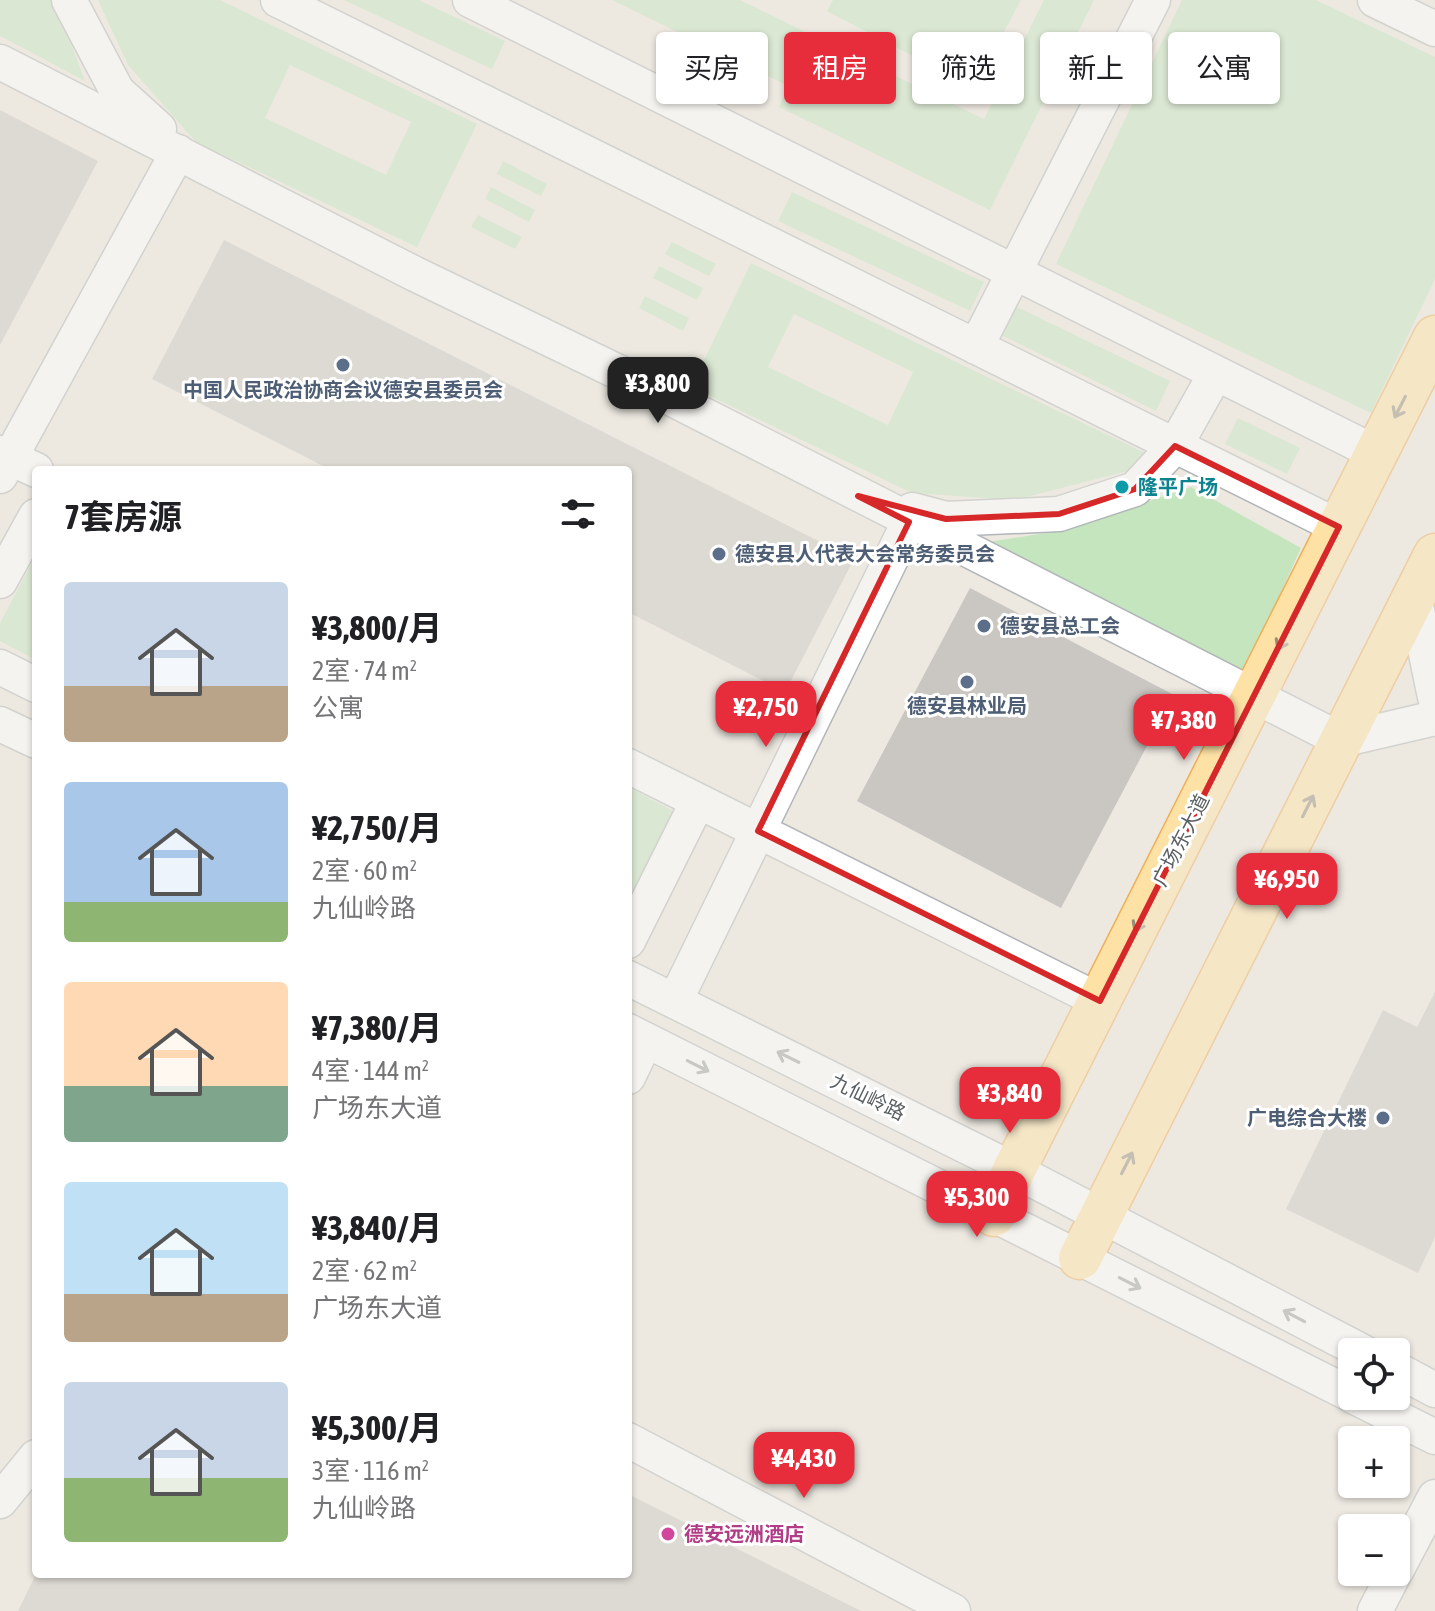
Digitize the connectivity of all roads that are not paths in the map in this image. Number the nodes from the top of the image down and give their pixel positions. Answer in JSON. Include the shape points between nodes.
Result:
{"nodes":[{"id":1,"x":69,"y":0,"type":"edge"},
{"id":2,"x":278,"y":0,"type":"edge"},
{"id":3,"x":470,"y":0,"type":"edge"},
{"id":4,"x":1153,"y":0,"type":"edge"},
{"id":5,"x":1375,"y":0,"type":"edge"},
{"id":6,"x":1435,"y":29,"type":"edge"},
{"id":7,"x":0,"y":62,"type":"edge"},
{"id":8,"x":185,"y":155,"type":"junction"},
{"id":9,"x":1014,"y":272,"type":"junction"},
{"id":10,"x":1435,"y":337,"type":"edge"},
{"id":11,"x":976,"y":347,"type":"junction"},
{"id":12,"x":1216,"y":373,"type":"junction"},
{"id":13,"x":1175,"y":446,"type":"junction"},
{"id":14,"x":1376,"y":453,"type":"junction"},
{"id":15,"x":12,"y":464,"type":"edge"},
{"id":16,"x":858,"y":496,"type":"junction"},
{"id":17,"x":909,"y":522,"type":"junction"},
{"id":18,"x":32,"y":523,"type":"edge"},
{"id":19,"x":1339,"y":527,"type":"junction"},
{"id":20,"x":1435,"y":555,"type":"edge"},
{"id":21,"x":0,"y":581,"type":"edge"},
{"id":22,"x":1414,"y":596,"type":"junction"},
{"id":23,"x":0,"y":667,"type":"edge"},
{"id":24,"x":32,"y":683,"type":"edge"},
{"id":25,"x":1254,"y":696,"type":"junction"},
{"id":26,"x":1435,"y":697,"type":"edge"},
{"id":27,"x":1435,"y":718,"type":"edge"},
{"id":28,"x":0,"y":724,"type":"edge"},
{"id":29,"x":32,"y":739,"type":"edge"},
{"id":30,"x":1341,"y":740,"type":"junction"},
{"id":31,"x":632,"y":768,"type":"edge"},
{"id":32,"x":698,"y":801,"type":"junction"},
{"id":33,"x":758,"y":831,"type":"junction"},
{"id":34,"x":632,"y":933,"type":"edge"},
{"id":35,"x":632,"y":980,"type":"edge"},
{"id":36,"x":675,"y":1001,"type":"junction"},
{"id":37,"x":1100,"y":1001,"type":"junction"},
{"id":38,"x":637,"y":1035,"type":"edge"},
{"id":39,"x":632,"y":1058,"type":"edge"},
{"id":40,"x":1014,"y":1170,"type":"junction"},
{"id":41,"x":994,"y":1215,"type":"junction"},
{"id":42,"x":1101,"y":1215,"type":"junction"},
{"id":43,"x":1080,"y":1258,"type":"junction"},
{"id":44,"x":1338,"y":1339,"type":"edge"},
{"id":45,"x":1410,"y":1377,"type":"edge"},
{"id":46,"x":1338,"y":1388,"type":"edge"},
{"id":47,"x":1435,"y":1390,"type":"edge"},
{"id":48,"x":1381,"y":1410,"type":"edge"},
{"id":49,"x":1435,"y":1437,"type":"edge"},
{"id":50,"x":632,"y":1442,"type":"edge"},
{"id":51,"x":32,"y":1462,"type":"edge"},
{"id":52,"x":1435,"y":1497,"type":"edge"},
{"id":53,"x":0,"y":1501,"type":"edge"},
{"id":54,"x":1410,"y":1545,"type":"edge"},
{"id":55,"x":1388,"y":1586,"type":"edge"},
{"id":56,"x":953,"y":1611,"type":"edge"},
{"id":57,"x":1375,"y":1611,"type":"edge"}],
"edges":[{"from":1,"to":8,"type":"street","via":[[117,91]]},
{"from":2,"to":11,"type":"street"},
{"from":3,"to":9,"type":"street"},
{"from":4,"to":9,"type":"street"},
{"from":5,"to":6,"type":"street"},
{"from":7,"to":8,"type":"street"},
{"from":8,"to":15,"type":"street"},
{"from":8,"to":16,"type":"street"},
{"from":9,"to":11,"type":"street"},
{"from":9,"to":12,"type":"street"},
{"from":10,"to":14,"type":"main road","name":"广场东大道","one_way":true},
{"from":11,"to":13,"type":"street"},
{"from":12,"to":13,"type":"street"},
{"from":12,"to":14,"type":"street"},
{"from":13,"to":16,"type":"street","via":[[1135,489],[1059,514],[946,519]]},
{"from":13,"to":19,"type":"street"},
{"from":14,"to":19,"type":"main road","name":"广场东大道"},
{"from":16,"to":17,"type":"street"},
{"from":17,"to":25,"type":"street"},
{"from":17,"to":33,"type":"street"},
{"from":18,"to":21,"type":"street"},
{"from":19,"to":25,"type":"main road","name":"广场东大道","one_way":true},
{"from":20,"to":22,"type":"main road"},
{"from":22,"to":26,"type":"street"},
{"from":22,"to":30,"type":"main road"},
{"from":23,"to":24,"type":"street"},
{"from":25,"to":30,"type":"street"},
{"from":25,"to":37,"type":"main road","name":"广场东大道","one_way":true},
{"from":27,"to":30,"type":"street"},
{"from":28,"to":29,"type":"street"},
{"from":42,"to":30,"type":"main road","one_way":true},
{"from":31,"to":32,"type":"street"},
{"from":32,"to":33,"type":"street"},
{"from":32,"to":34,"type":"street"},
{"from":33,"to":36,"type":"street"},
{"from":33,"to":37,"type":"street"},
{"from":35,"to":36,"type":"street","name":"九仙岭路"},
{"from":40,"to":36,"type":"street","name":"九仙岭路","one_way":true},
{"from":37,"to":40,"type":"main road","name":"广场东大道"},
{"from":38,"to":39,"type":"street"},
{"from":38,"to":41,"type":"street","one_way":true},
{"from":40,"to":41,"type":"main road","name":"广场东大道"},
{"from":40,"to":42,"type":"street","name":"九仙岭路"},
{"from":41,"to":43,"type":"street"},
{"from":42,"to":43,"type":"main road"},
{"from":44,"to":42,"type":"street","name":"九仙岭路","one_way":true},
{"from":43,"to":46,"type":"street","one_way":true},
{"from":45,"to":47,"type":"street"},
{"from":48,"to":49,"type":"street"},
{"from":50,"to":56,"type":"street"},
{"from":51,"to":53,"type":"street"},
{"from":52,"to":54,"type":"street"},
{"from":55,"to":57,"type":"street"}]}
